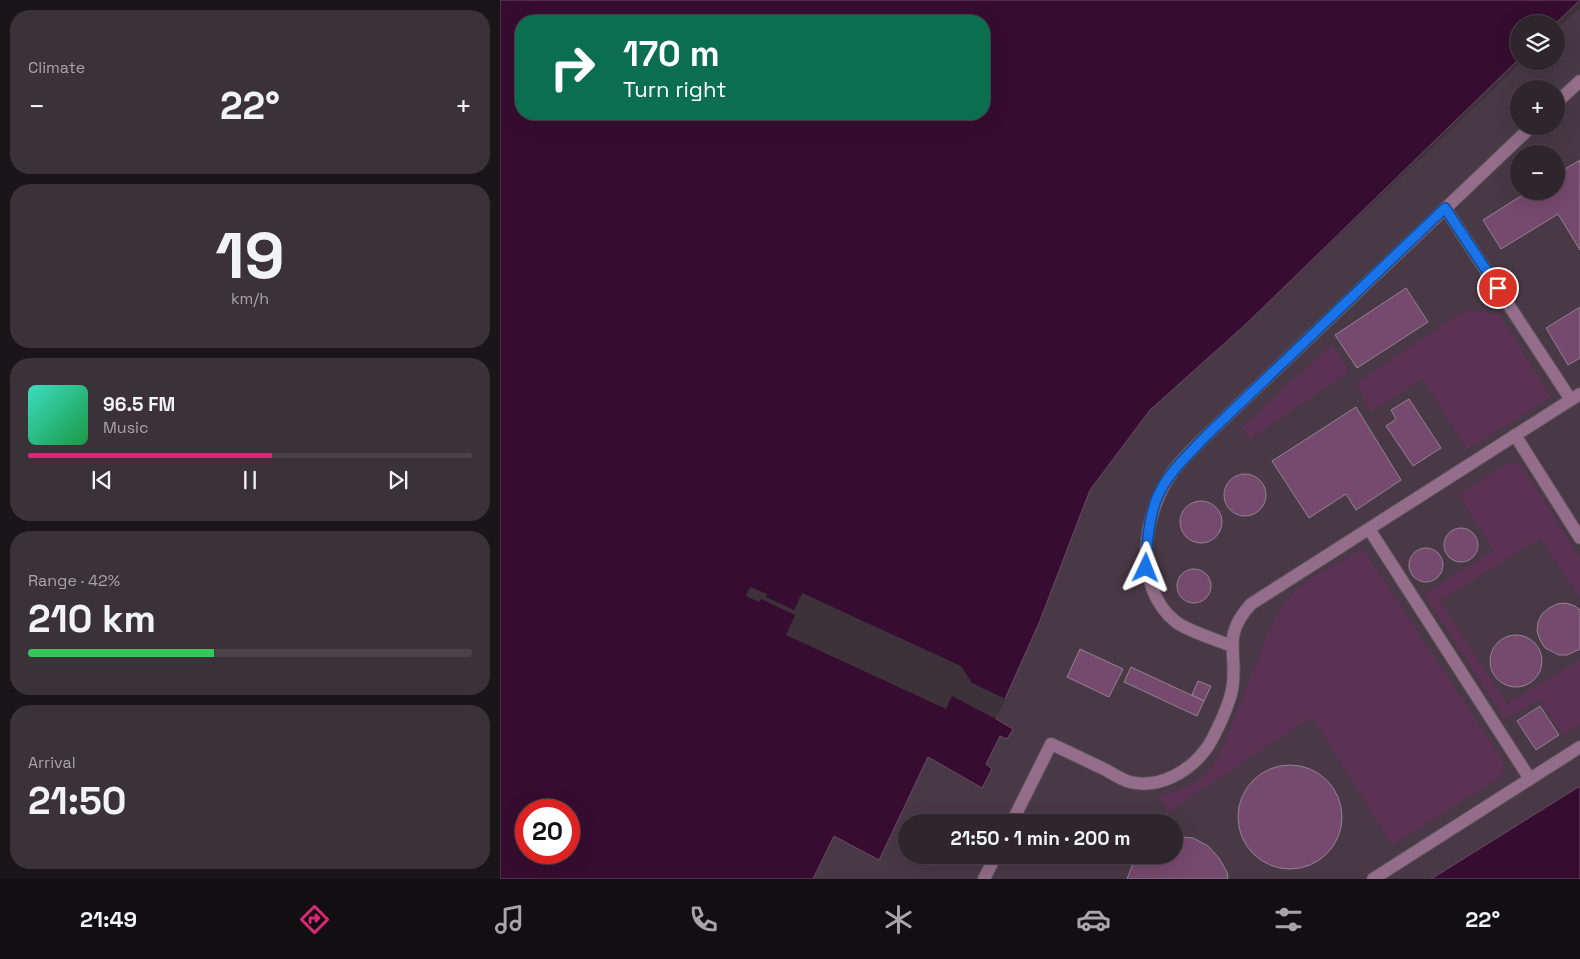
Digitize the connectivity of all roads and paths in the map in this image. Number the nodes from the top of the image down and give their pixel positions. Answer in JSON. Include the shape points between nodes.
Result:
{"nodes":[{"id":1,"x":1580,"y":81,"type":"edge"},
{"id":2,"x":1565,"y":95,"type":"edge"},
{"id":3,"x":1522,"y":135,"type":"edge"},
{"id":4,"x":1445,"y":208,"type":"junction"},
{"id":5,"x":1576,"y":397,"type":"edge"},
{"id":6,"x":1516,"y":435,"type":"junction"},
{"id":7,"x":1369,"y":529,"type":"junction"},
{"id":8,"x":1580,"y":538,"type":"edge"},
{"id":9,"x":1232,"y":646,"type":"junction"},
{"id":10,"x":1580,"y":747,"type":"edge"},
{"id":11,"x":1530,"y":779,"type":"junction"},
{"id":12,"x":1016,"y":814,"type":"edge"},
{"id":13,"x":992,"y":864,"type":"edge"},
{"id":14,"x":984,"y":879,"type":"edge"},
{"id":15,"x":1373,"y":879,"type":"edge"}],
"edges":[{"from":1,"to":2,"type":"lane"},
{"from":3,"to":4,"type":"lane"},
{"from":4,"to":5,"type":"lane"},
{"from":4,"to":9,"type":"lane","via":[[1208,434],[1174,470],[1157,498],[1148,538],[1146,568],[1156,600],[1177,623]]},
{"from":5,"to":6,"type":"lane"},
{"from":6,"to":7,"type":"lane"},
{"from":6,"to":8,"type":"lane"},
{"from":7,"to":9,"type":"lane","via":[[1251,604],[1235,626]]},
{"from":7,"to":11,"type":"lane"},
{"from":9,"to":12,"type":"lane","via":[[1229,703],[1207,748],[1185,770],[1169,779],[1129,782],[1051,744]]},
{"from":10,"to":11,"type":"lane"},
{"from":11,"to":15,"type":"lane"},
{"from":13,"to":14,"type":"lane"}]}
